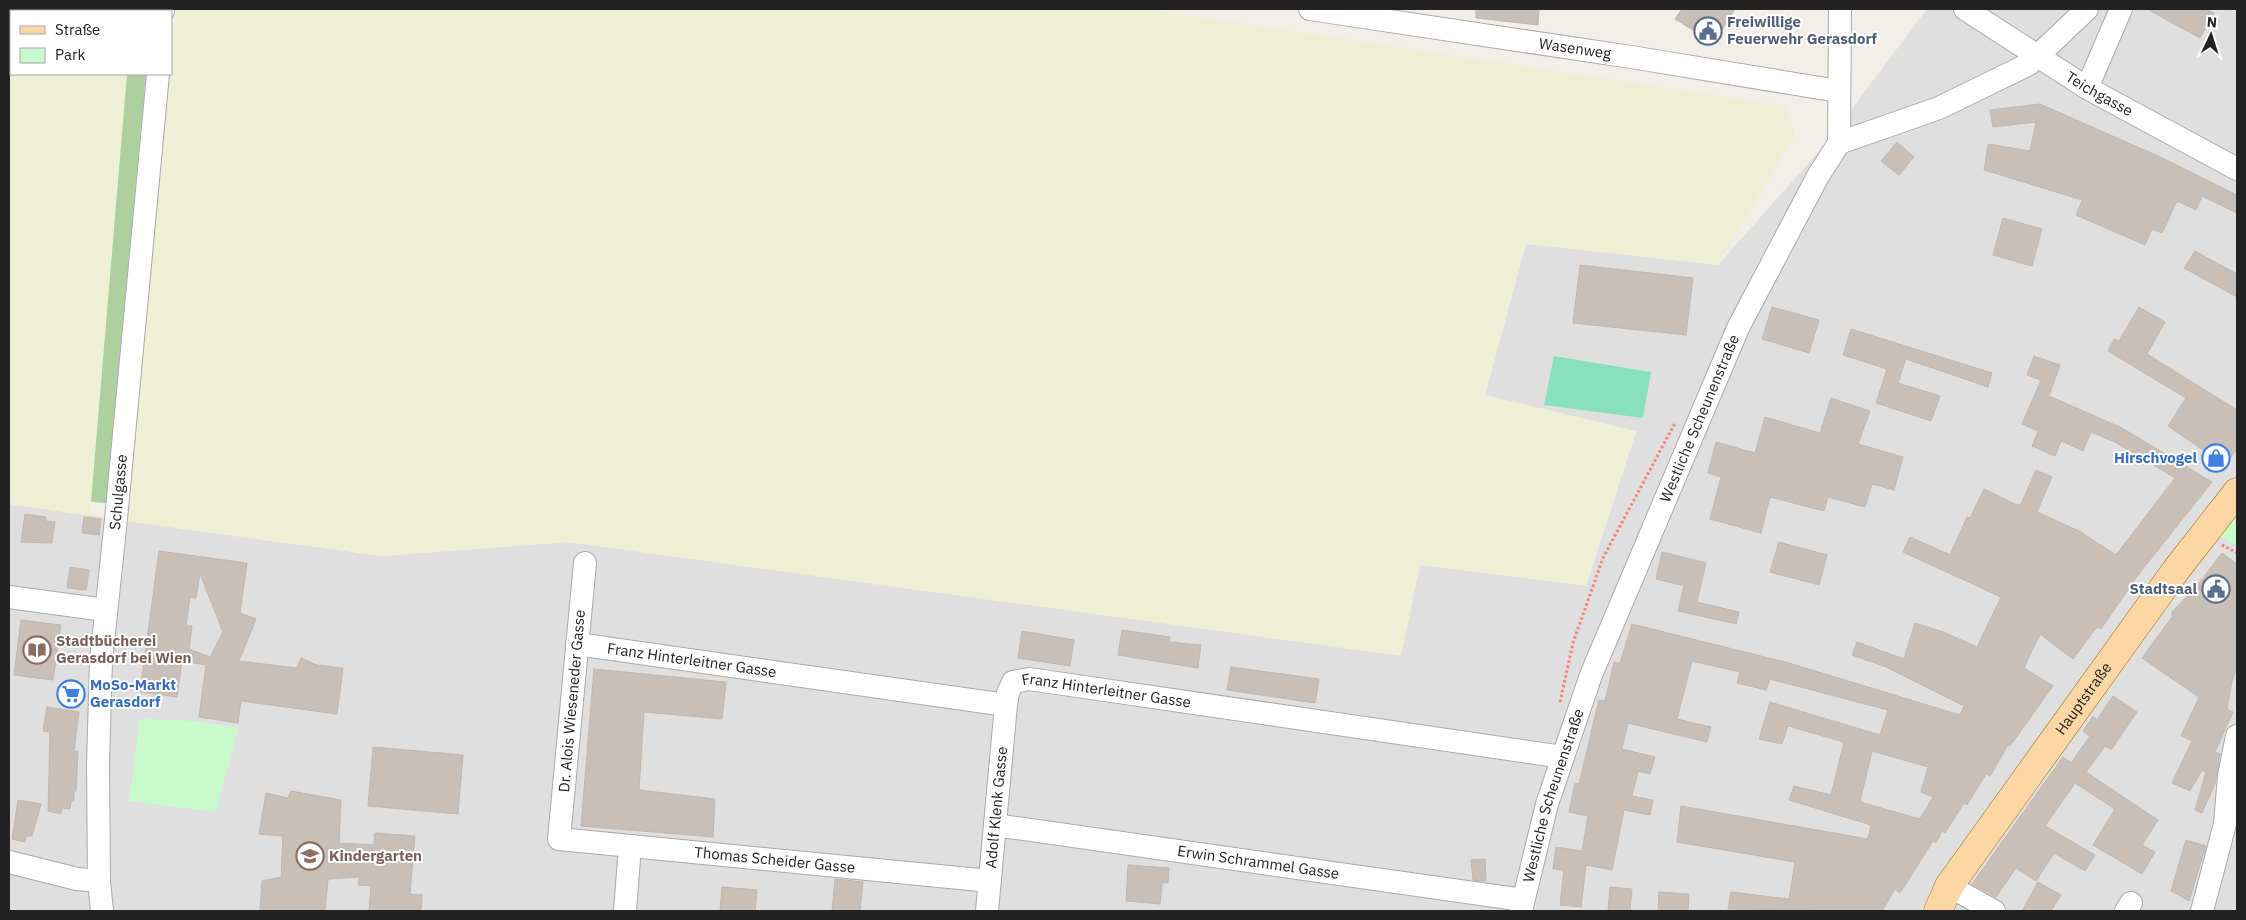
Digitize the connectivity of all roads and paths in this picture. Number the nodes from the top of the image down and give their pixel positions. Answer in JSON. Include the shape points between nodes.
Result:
{"nodes":[{"id":1,"x":1310,"y":9,"type":"edge"},
{"id":2,"x":1840,"y":9,"type":"edge"},
{"id":3,"x":1965,"y":9,"type":"edge"},
{"id":4,"x":2087,"y":9,"type":"edge"},
{"id":5,"x":2121,"y":9,"type":"edge"},
{"id":6,"x":2038,"y":58,"type":"junction"},
{"id":7,"x":158,"y":75,"type":"edge"},
{"id":8,"x":2087,"y":88,"type":"junction"},
{"id":9,"x":1838,"y":91,"type":"junction"},
{"id":10,"x":1839,"y":143,"type":"junction"},
{"id":11,"x":2237,"y":169,"type":"edge"},
{"id":12,"x":2237,"y":492,"type":"edge"},
{"id":13,"x":585,"y":563,"type":"dead end"},
{"id":14,"x":9,"y":597,"type":"edge"},
{"id":15,"x":105,"y":610,"type":"junction"},
{"id":16,"x":577,"y":644,"type":"junction"},
{"id":17,"x":1006,"y":705,"type":"junction"},
{"id":18,"x":2237,"y":736,"type":"edge"},
{"id":19,"x":1563,"y":757,"type":"junction"},
{"id":20,"x":995,"y":826,"type":"junction"},
{"id":21,"x":558,"y":839,"type":"joint"},
{"id":22,"x":630,"y":846,"type":"junction"},
{"id":23,"x":9,"y":862,"type":"edge"},
{"id":24,"x":99,"y":881,"type":"junction"},
{"id":25,"x":990,"y":882,"type":"junction"},
{"id":26,"x":1949,"y":886,"type":"junction"},
{"id":27,"x":1522,"y":906,"type":"edge"},
{"id":28,"x":102,"y":911,"type":"edge"},
{"id":29,"x":625,"y":911,"type":"edge"},
{"id":30,"x":988,"y":911,"type":"edge"},
{"id":31,"x":1938,"y":911,"type":"edge"},
{"id":32,"x":1994,"y":911,"type":"edge"},
{"id":33,"x":2202,"y":911,"type":"edge"}],
"edges":[{"from":1,"to":9,"type":"street","name":"Wasenweg"},
{"from":2,"to":9,"type":"street"},
{"from":3,"to":6,"type":"street","name":"Teichgasse"},
{"from":4,"to":6,"type":"street"},
{"from":5,"to":8,"type":"street"},
{"from":6,"to":8,"type":"street","name":"Teichgasse"},
{"from":6,"to":10,"type":"street","via":[[1939,108]]},
{"from":7,"to":15,"type":"street","name":"Schulgasse"},
{"from":8,"to":11,"type":"street","name":"Teichgasse"},
{"from":9,"to":10,"type":"street"},
{"from":10,"to":19,"type":"street","name":"Westliche Scheunenstraße","via":[[1818,176],[1738,328],[1592,675]]},
{"from":12,"to":26,"type":"main road","name":"Hauptstraße","via":[[2176,570]]},
{"from":13,"to":16,"type":"street","name":"Dr. Alois Wieseneder Gasse"},
{"from":14,"to":15,"type":"street"},
{"from":15,"to":24,"type":"street","name":"Schulgasse","via":[[98,764]]},
{"from":16,"to":17,"type":"street","name":"Franz Hinterleitner Gasse"},
{"from":16,"to":21,"type":"street","name":"Dr. Alois Wieseneder Gasse"},
{"from":17,"to":19,"type":"street","name":"Franz Hinterleitner Gasse","via":[[1014,682],[1029,679]]},
{"from":17,"to":20,"type":"street","name":"Adolf Klenk Gasse"},
{"from":18,"to":33,"type":"street","via":[[2229,776],[2225,824]]},
{"from":19,"to":27,"type":"street","name":"Westliche Scheunenstraße","via":[[1547,804]]},
{"from":20,"to":25,"type":"street","name":"Adolf Klenk Gasse"},
{"from":20,"to":27,"type":"street","name":"Erwin Schrammel Gasse"},
{"from":21,"to":22,"type":"street","name":"Thomas Scheider Gasse"},
{"from":22,"to":25,"type":"street","name":"Thomas Scheider Gasse"},
{"from":22,"to":29,"type":"street"},
{"from":23,"to":24,"type":"street","via":[[77,879]]},
{"from":24,"to":28,"type":"street","name":"Schulgasse"},
{"from":25,"to":30,"type":"street","name":"Adolf Klenk Gasse"},
{"from":26,"to":31,"type":"main road","name":"Hauptstraße"},
{"from":26,"to":32,"type":"street"}]}
